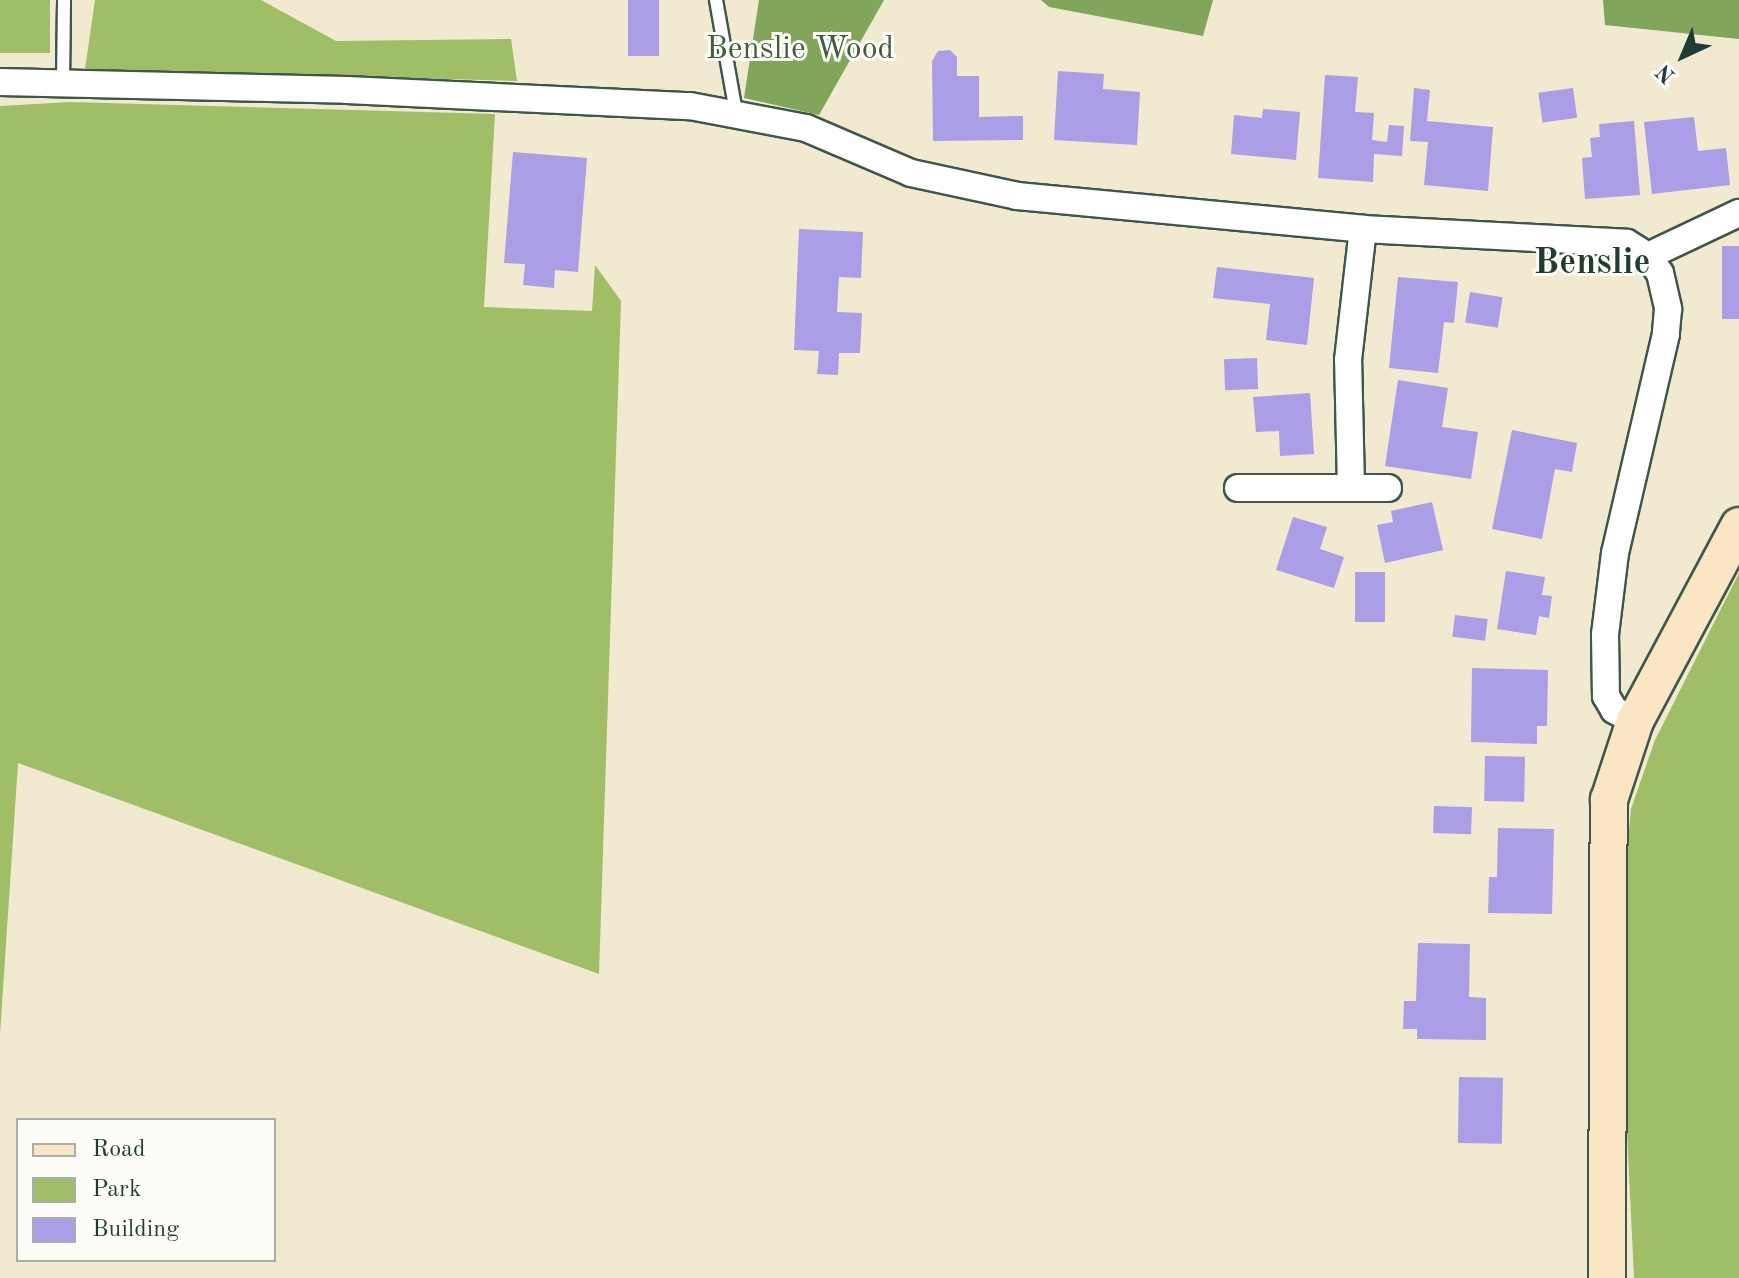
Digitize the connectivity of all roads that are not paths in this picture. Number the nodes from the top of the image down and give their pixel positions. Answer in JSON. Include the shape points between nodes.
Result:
{"nodes":[{"id":1,"x":64,"y":0,"type":"edge"},
{"id":2,"x":716,"y":0,"type":"edge"},
{"id":3,"x":0,"y":82,"type":"edge"},
{"id":4,"x":63,"y":83,"type":"junction"},
{"id":5,"x":736,"y":112,"type":"junction"},
{"id":6,"x":1739,"y":213,"type":"edge"},
{"id":7,"x":1363,"y":229,"type":"junction"},
{"id":8,"x":1648,"y":256,"type":"junction"},
{"id":9,"x":1238,"y":488,"type":"dead end"},
{"id":10,"x":1351,"y":488,"type":"junction"},
{"id":11,"x":1388,"y":488,"type":"dead end"},
{"id":12,"x":1739,"y":526,"type":"edge"},
{"id":13,"x":1635,"y":721,"type":"junction"},
{"id":14,"x":1607,"y":1278,"type":"edge"}],
"edges":[{"from":1,"to":4,"type":"lane"},
{"from":2,"to":5,"type":"lane"},
{"from":3,"to":4,"type":"street"},
{"from":4,"to":5,"type":"street","via":[[362,90]]},
{"from":5,"to":7,"type":"street","via":[[806,128],[911,173],[964,187]]},
{"from":6,"to":8,"type":"street"},
{"from":7,"to":8,"type":"street","via":[[1614,242]]},
{"from":7,"to":10,"type":"street","via":[[1348,360]]},
{"from":8,"to":13,"type":"street","via":[[1665,290],[1666,334],[1615,553],[1605,634],[1606,696],[1614,710]]},
{"from":9,"to":10,"type":"street"},
{"from":10,"to":11,"type":"street"},
{"from":12,"to":13,"type":"main road"},
{"from":13,"to":14,"type":"main road","via":[[1609,800],[1605,848]]}]}
